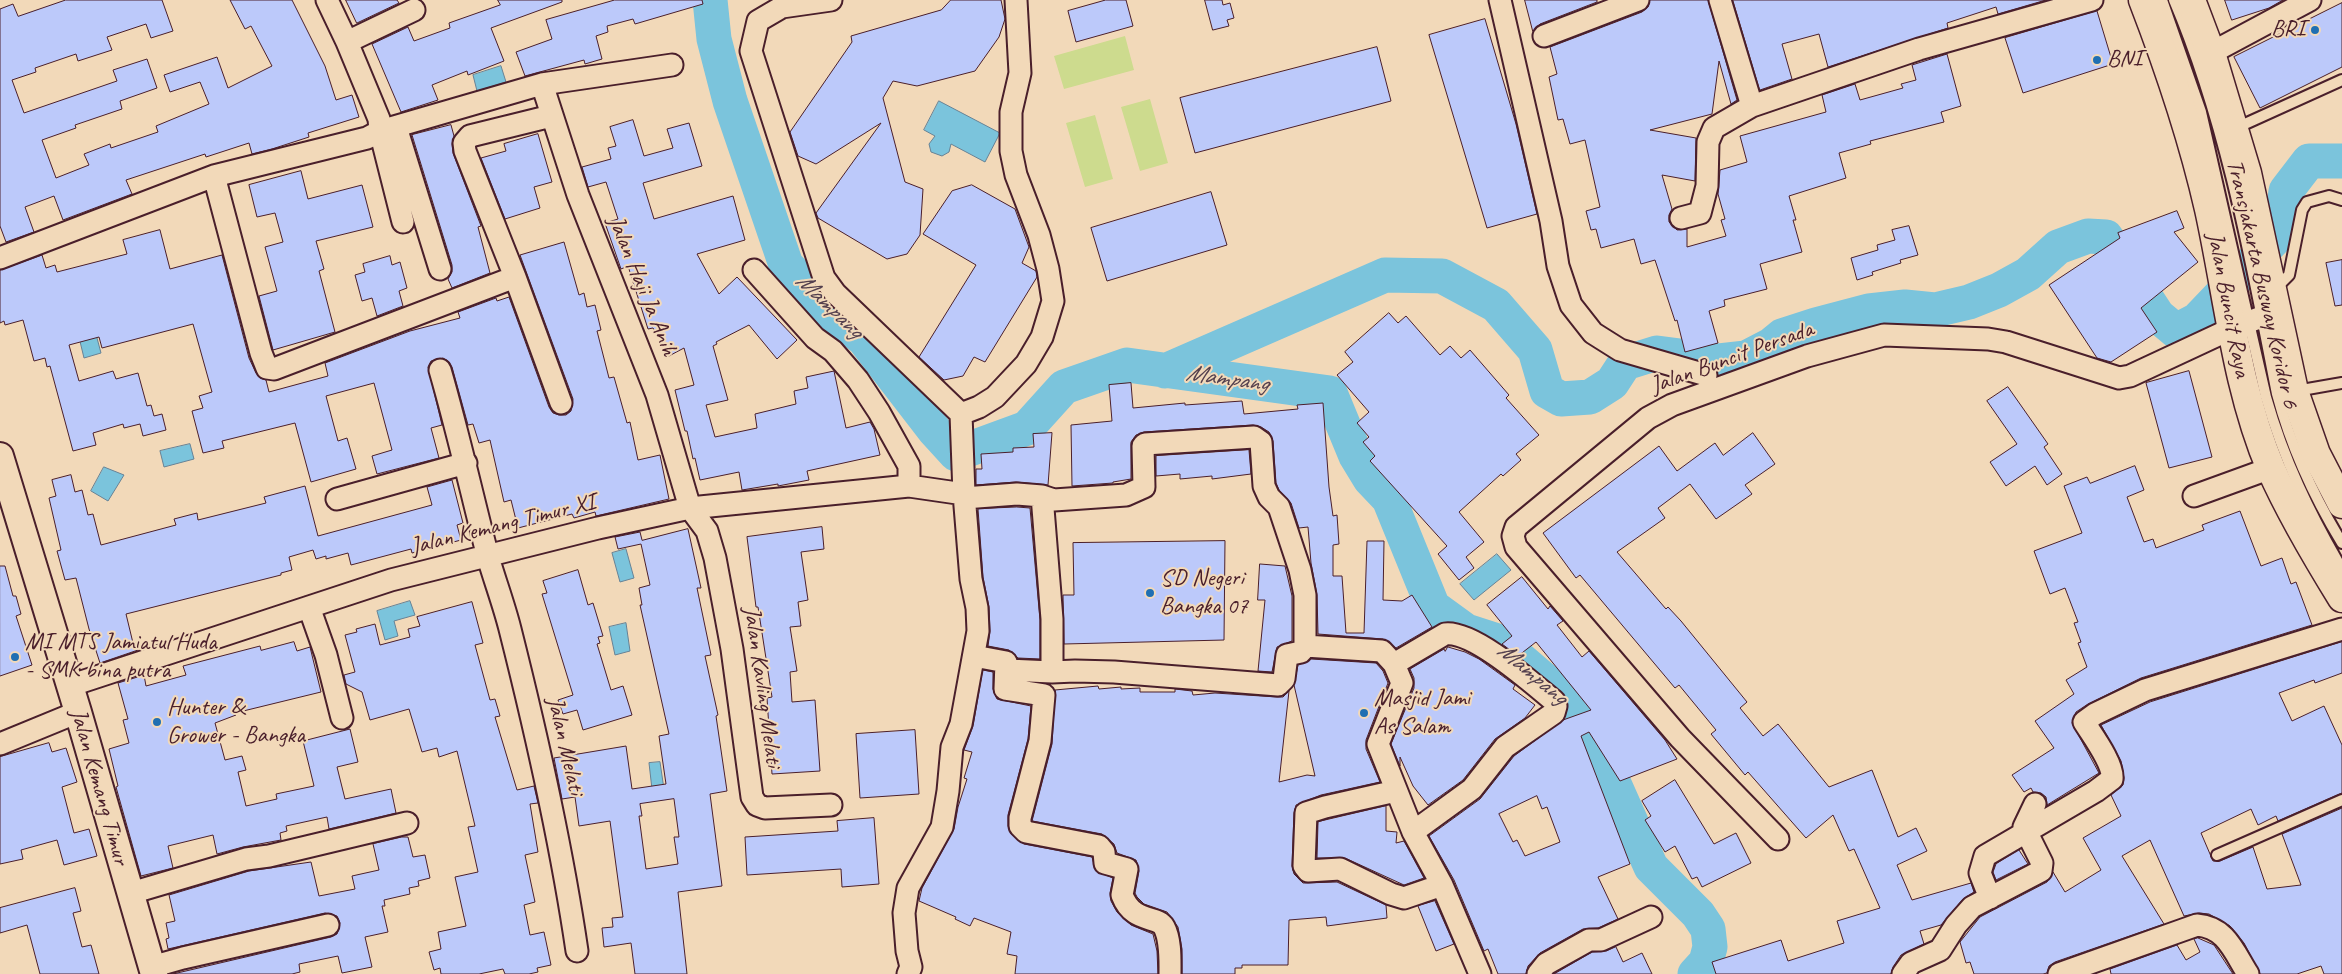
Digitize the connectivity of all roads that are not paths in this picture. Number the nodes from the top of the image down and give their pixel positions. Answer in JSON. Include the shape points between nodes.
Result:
{"nodes":[{"id":1,"x":326,"y":0,"type":"edge"},
{"id":2,"x":831,"y":0,"type":"edge"},
{"id":3,"x":1016,"y":0,"type":"edge"},
{"id":4,"x":1500,"y":0,"type":"edge"},
{"id":5,"x":1638,"y":0,"type":"edge"},
{"id":6,"x":1720,"y":0,"type":"edge"},
{"id":7,"x":2092,"y":0,"type":"edge"},
{"id":8,"x":2143,"y":0,"type":"edge"},
{"id":9,"x":2162,"y":0,"type":"edge"},
{"id":10,"x":2174,"y":0,"type":"edge"},
{"id":11,"x":2191,"y":0,"type":"edge"},
{"id":12,"x":2310,"y":0,"type":"edge"},
{"id":13,"x":414,"y":10,"type":"dead end"},
{"id":14,"x":1544,"y":36,"type":"dead end"},
{"id":15,"x":347,"y":42,"type":"junction"},
{"id":16,"x":2211,"y":53,"type":"junction"},
{"id":17,"x":672,"y":66,"type":"dead end"},
{"id":18,"x":2342,"y":80,"type":"edge"},
{"id":19,"x":542,"y":84,"type":"junction"},
{"id":20,"x":1752,"y":106,"type":"junction"},
{"id":21,"x":543,"y":118,"type":"dead end"},
{"id":22,"x":388,"y":129,"type":"junction"},
{"id":23,"x":2235,"y":129,"type":"junction"},
{"id":24,"x":214,"y":176,"type":"junction"},
{"id":25,"x":2342,"y":200,"type":"edge"},
{"id":26,"x":1681,"y":218,"type":"dead end"},
{"id":27,"x":403,"y":222,"type":"dead end"},
{"id":28,"x":2252,"y":232,"type":"junction"},
{"id":29,"x":2226,"y":253,"type":"junction"},
{"id":30,"x":0,"y":258,"type":"edge"},
{"id":31,"x":440,"y":270,"type":"dead end"},
{"id":32,"x":754,"y":270,"type":"dead end"},
{"id":33,"x":515,"y":277,"type":"junction"},
{"id":34,"x":2260,"y":305,"type":"junction"},
{"id":35,"x":440,"y":370,"type":"dead end"},
{"id":36,"x":1706,"y":375,"type":"dead end"},
{"id":37,"x":2342,"y":383,"type":"edge"},
{"id":38,"x":2286,"y":393,"type":"junction"},
{"id":39,"x":2257,"y":398,"type":"junction"},
{"id":40,"x":561,"y":403,"type":"dead end"},
{"id":41,"x":961,"y":424,"type":"junction"},
{"id":42,"x":0,"y":456,"type":"edge"},
{"id":43,"x":466,"y":463,"type":"junction"},
{"id":44,"x":2271,"y":468,"type":"junction"},
{"id":45,"x":918,"y":487,"type":"junction"},
{"id":46,"x":961,"y":490,"type":"junction"},
{"id":47,"x":1042,"y":496,"type":"junction"},
{"id":48,"x":2194,"y":496,"type":"dead end"},
{"id":49,"x":337,"y":499,"type":"dead end"},
{"id":50,"x":2342,"y":504,"type":"edge"},
{"id":51,"x":690,"y":508,"type":"junction"},
{"id":52,"x":2342,"y":543,"type":"edge"},
{"id":53,"x":488,"y":556,"type":"junction"},
{"id":54,"x":2342,"y":569,"type":"edge"},
{"id":55,"x":2342,"y":598,"type":"edge"},
{"id":56,"x":310,"y":607,"type":"junction"},
{"id":57,"x":2342,"y":629,"type":"edge"},
{"id":58,"x":1305,"y":646,"type":"junction"},
{"id":59,"x":974,"y":656,"type":"junction"},
{"id":60,"x":1394,"y":664,"type":"junction"},
{"id":61,"x":1006,"y":670,"type":"junction"},
{"id":62,"x":1052,"y":672,"type":"junction"},
{"id":63,"x":69,"y":686,"type":"junction"},
{"id":64,"x":78,"y":712,"type":"junction"},
{"id":65,"x":342,"y":718,"type":"dead end"},
{"id":66,"x":0,"y":744,"type":"edge"},
{"id":67,"x":1396,"y":791,"type":"junction"},
{"id":68,"x":2342,"y":800,"type":"edge"},
{"id":69,"x":2035,"y":804,"type":"dead end"},
{"id":70,"x":831,"y":805,"type":"dead end"},
{"id":71,"x":407,"y":823,"type":"dead end"},
{"id":72,"x":1413,"y":832,"type":"junction"},
{"id":73,"x":2025,"y":832,"type":"junction"},
{"id":74,"x":1778,"y":839,"type":"dead end"},
{"id":75,"x":2216,"y":854,"type":"dead end"},
{"id":76,"x":1442,"y":885,"type":"junction"},
{"id":77,"x":130,"y":893,"type":"junction"},
{"id":78,"x":1990,"y":898,"type":"junction"},
{"id":79,"x":1651,"y":917,"type":"dead end"},
{"id":80,"x":328,"y":926,"type":"dead end"},
{"id":81,"x":577,"y":950,"type":"dead end"},
{"id":82,"x":153,"y":971,"type":"edge"},
{"id":83,"x":908,"y":974,"type":"edge"},
{"id":84,"x":1170,"y":974,"type":"edge"},
{"id":85,"x":1480,"y":974,"type":"edge"},
{"id":86,"x":1538,"y":974,"type":"edge"},
{"id":87,"x":1903,"y":974,"type":"edge"},
{"id":88,"x":2059,"y":974,"type":"edge"},
{"id":89,"x":2248,"y":974,"type":"edge"}],
"edges":[{"from":1,"to":15,"type":"street"},
{"from":2,"to":41,"type":"street","via":[[782,6],[758,21],[750,51],[824,278],[835,294]]},
{"from":3,"to":41,"type":"street","via":[[1020,74],[1011,112],[1011,151],[1016,175],[1039,235],[1053,301],[1042,337],[1026,364],[995,398],[978,407]]},
{"from":4,"to":36,"type":"street","via":[[1563,284],[1571,305],[1593,333],[1620,350]]},
{"from":5,"to":14,"type":"street"},
{"from":6,"to":20,"type":"street"},
{"from":7,"to":20,"type":"street","via":[[1919,50]]},
{"from":8,"to":29,"type":"main road","name":"Jalan Buncit Raya","via":[[2185,115]]},
{"from":9,"to":29,"type":"lane","name":"Transjakarta Busway Koridor 6","via":[[2201,112]]},
{"from":10,"to":28,"type":"lane","name":"Transjakarta Busway Koridor 6"},
{"from":11,"to":16,"type":"main road","name":"Jalan Buncit Raya"},
{"from":12,"to":16,"type":"street"},
{"from":13,"to":15,"type":"street"},
{"from":15,"to":22,"type":"street","via":[[379,119]]},
{"from":16,"to":23,"type":"main road","name":"Jalan Buncit Raya"},
{"from":17,"to":19,"type":"street"},
{"from":18,"to":23,"type":"lane"},
{"from":19,"to":22,"type":"street"},
{"from":19,"to":51,"type":"street","name":"Jalan Haji Ja Anih","via":[[578,195],[657,395]]},
{"from":20,"to":26,"type":"street","via":[[1714,128],[1708,142],[1707,186],[1700,213]]},
{"from":21,"to":33,"type":"street","via":[[470,136],[464,142],[464,151]]},
{"from":22,"to":24,"type":"street","via":[[367,138]]},
{"from":22,"to":27,"type":"street"},
{"from":22,"to":31,"type":"street"},
{"from":23,"to":28,"type":"main road","name":"Jalan Buncit Raya"},
{"from":24,"to":30,"type":"street"},
{"from":24,"to":33,"type":"street","via":[[267,368],[274,369]]},
{"from":25,"to":34,"type":"lane","via":[[2329,196],[2307,202],[2302,210],[2289,275]]},
{"from":28,"to":34,"type":"main road","name":"Jalan Buncit Raya"},
{"from":29,"to":34,"type":"main road","name":"Jalan Buncit Raya","via":[[2234,296]]},
{"from":32,"to":45,"type":"street","via":[[858,380],[879,412]]},
{"from":33,"to":40,"type":"street"},
{"from":34,"to":38,"type":"main road","name":"Jalan Buncit Raya"},
{"from":34,"to":39,"type":"main road","name":"Jalan Buncit Raya"},
{"from":34,"to":74,"type":"street","name":"Jalan Buncit Persada","via":[[2130,376],[2119,378],[2017,344],[1988,339],[1884,335],[1807,356],[1672,405],[1648,418],[1516,527],[1513,536],[1516,547],[1680,738]]},
{"from":35,"to":43,"type":"street","name":"Jalan Melati"},
{"from":37,"to":38,"type":"lane"},
{"from":38,"to":39,"type":"lane"},
{"from":38,"to":50,"type":"main road","name":"Jalan Buncit Raya"},
{"from":38,"to":52,"type":"lane","name":"Transjakarta Busway Koridor 6","via":[[2286,426],[2306,476]]},
{"from":39,"to":44,"type":"main road","name":"Jalan Buncit Raya"},
{"from":39,"to":54,"type":"lane","name":"Transjakarta Busway Koridor 6","via":[[2309,512]]},
{"from":41,"to":46,"type":"street"},
{"from":42,"to":63,"type":"street","name":"Jalan Kemang Timur"},
{"from":43,"to":49,"type":"street"},
{"from":43,"to":53,"type":"street","name":"Jalan Melati"},
{"from":44,"to":48,"type":"street"},
{"from":44,"to":55,"type":"main road","name":"Jalan Buncit Raya","via":[[2304,536]]},
{"from":45,"to":46,"type":"street","name":"Jalan Kemang Timur XI"},
{"from":45,"to":51,"type":"street","name":"Jalan Kemang Timur XI"},
{"from":46,"to":47,"type":"street","name":"Jalan Kemang Timur XI"},
{"from":46,"to":59,"type":"street","via":[[971,579],[978,608]]},
{"from":47,"to":58,"type":"street","name":"Jalan Kemang Timur XI","via":[[1054,500],[1135,493],[1144,487],[1145,444],[1254,437],[1261,442],[1264,486],[1279,507],[1300,570],[1305,595]]},
{"from":47,"to":62,"type":"street","via":[[1051,610]]},
{"from":51,"to":53,"type":"street","name":"Jalan Kemang Timur XI"},
{"from":51,"to":70,"type":"street","name":"Jalan Kavling Melati","via":[[707,530],[715,558],[732,649],[752,798],[765,808]]},
{"from":53,"to":56,"type":"street","name":"Jalan Kemang Timur XI","via":[[392,580]]},
{"from":53,"to":81,"type":"street","name":"Jalan Melati","via":[[510,627],[553,808]]},
{"from":56,"to":63,"type":"street","name":"Jalan Kemang Timur XI"},
{"from":56,"to":65,"type":"street"},
{"from":57,"to":73,"type":"street","via":[[2145,690],[2095,714],[2084,722],[2108,761],[2112,779]]},
{"from":58,"to":60,"type":"street","via":[[1382,651]]},
{"from":58,"to":62,"type":"street","via":[[1301,652],[1287,654],[1284,679],[1278,685],[1114,672]]},
{"from":59,"to":61,"type":"street","via":[[1003,660],[1007,664]]},
{"from":59,"to":83,"type":"street","via":[[961,724],[952,747],[942,827],[908,888],[904,913],[911,967]]},
{"from":60,"to":67,"type":"street","via":[[1402,683],[1378,744]]},
{"from":60,"to":72,"type":"street","via":[[1452,633],[1487,648],[1554,701],[1556,706],[1554,713],[1506,747],[1472,789]]},
{"from":61,"to":62,"type":"street"},
{"from":61,"to":84,"type":"street","via":[[1005,689],[1044,695],[1040,741],[1020,826],[1026,832],[1099,846],[1104,852],[1105,863],[1127,869],[1123,898],[1131,912],[1160,922],[1164,927],[1170,954]]},
{"from":63,"to":64,"type":"street","name":"Jalan Kemang Timur"},
{"from":64,"to":66,"type":"street"},
{"from":64,"to":77,"type":"street","name":"Jalan Kemang Timur"},
{"from":67,"to":72,"type":"street"},
{"from":67,"to":76,"type":"street","via":[[1306,813],[1304,866],[1308,871],[1340,869],[1404,898]]},
{"from":68,"to":75,"type":"lane"},
{"from":69,"to":73,"type":"street","via":[[2027,818]]},
{"from":71,"to":77,"type":"street","via":[[246,859]]},
{"from":72,"to":76,"type":"street"},
{"from":73,"to":78,"type":"street","via":[[1985,856],[1980,873]]},
{"from":73,"to":78,"type":"street","via":[[2042,863],[2041,870]]},
{"from":76,"to":85,"type":"street"},
{"from":77,"to":82,"type":"street","name":"Jalan Kemang Timur"},
{"from":78,"to":87,"type":"street","via":[[1972,906],[1940,950],[1911,963]]},
{"from":79,"to":86,"type":"street","via":[[1601,940],[1588,940],[1546,964]]},
{"from":80,"to":82,"type":"street","via":[[183,958]]},
{"from":88,"to":89,"type":"street","via":[[2197,925],[2211,926],[2226,940]]}]}
